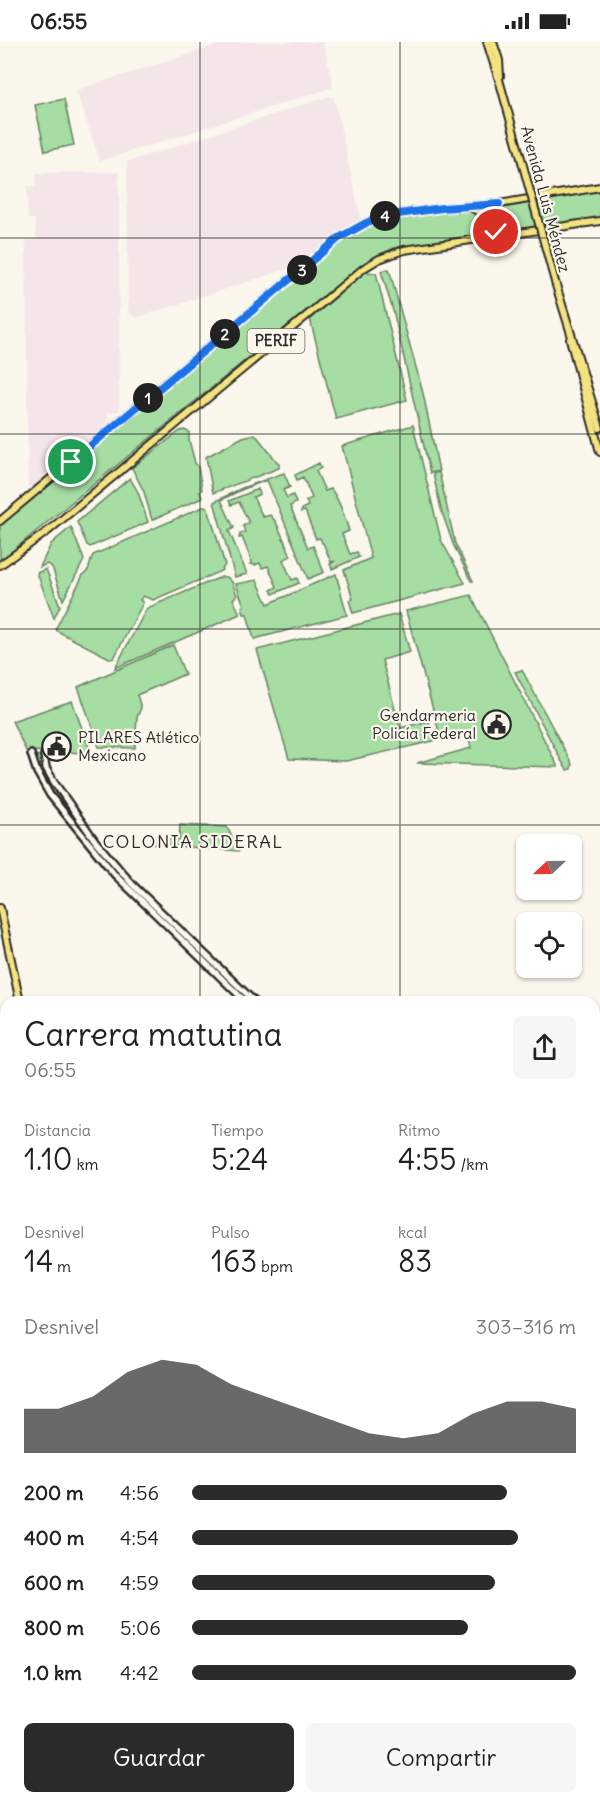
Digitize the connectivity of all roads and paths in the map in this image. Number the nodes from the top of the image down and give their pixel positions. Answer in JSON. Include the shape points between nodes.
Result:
{"nodes":[{"id":1,"x":487,"y":42,"type":"edge"},
{"id":2,"x":493,"y":42,"type":"edge"},
{"id":3,"x":500,"y":83,"type":"junction"},
{"id":4,"x":600,"y":187,"type":"edge"},
{"id":5,"x":499,"y":204,"type":"junction"},
{"id":6,"x":467,"y":207,"type":"junction"},
{"id":7,"x":600,"y":221,"type":"edge"},
{"id":8,"x":504,"y":235,"type":"junction"},
{"id":9,"x":472,"y":239,"type":"junction"},
{"id":10,"x":567,"y":322,"type":"junction"},
{"id":11,"x":600,"y":428,"type":"edge"},
{"id":12,"x":600,"y":452,"type":"edge"},
{"id":13,"x":0,"y":521,"type":"edge"},
{"id":14,"x":0,"y":565,"type":"edge"},
{"id":15,"x":31,"y":754,"type":"dead end"},
{"id":16,"x":44,"y":755,"type":"dead end"},
{"id":17,"x":0,"y":908,"type":"edge"},
{"id":18,"x":19,"y":996,"type":"edge"},
{"id":19,"x":240,"y":996,"type":"edge"},
{"id":20,"x":249,"y":996,"type":"edge"}],
"edges":[{"from":1,"to":3,"type":"main road","name":"Avenida Luis Méndez"},
{"from":2,"to":3,"type":"main road","name":"Avenida Luis Méndez"},
{"from":3,"to":10,"type":"main road","name":"Avenida Luis Méndez","bridge":true},
{"from":4,"to":5,"type":"main road","number":"PERIF"},
{"from":5,"to":6,"type":"main road","number":"PERIF"},
{"from":5,"to":8,"type":"main road","via":[[490,220],[494,230]]},
{"from":6,"to":9,"type":"main road","via":[[477,211],[484,221],[482,231]]},
{"from":6,"to":13,"type":"main road","number":"PERIF","via":[[384,216],[339,238]]},
{"from":7,"to":8,"type":"main road","number":"PERIF"},
{"from":8,"to":9,"type":"main road","number":"PERIF"},
{"from":9,"to":14,"type":"main road","number":"PERIF","via":[[400,250],[364,268],[48,531]]},
{"from":10,"to":11,"type":"main road","name":"Avenida Luis Méndez"},
{"from":10,"to":12,"type":"main road","name":"Avenida Luis Méndez"},
{"from":15,"to":19,"type":"main road","via":[[50,795],[115,875]]},
{"from":16,"to":20,"type":"main road","via":[[48,773],[114,864]]},
{"from":17,"to":18,"type":"main road"}]}
